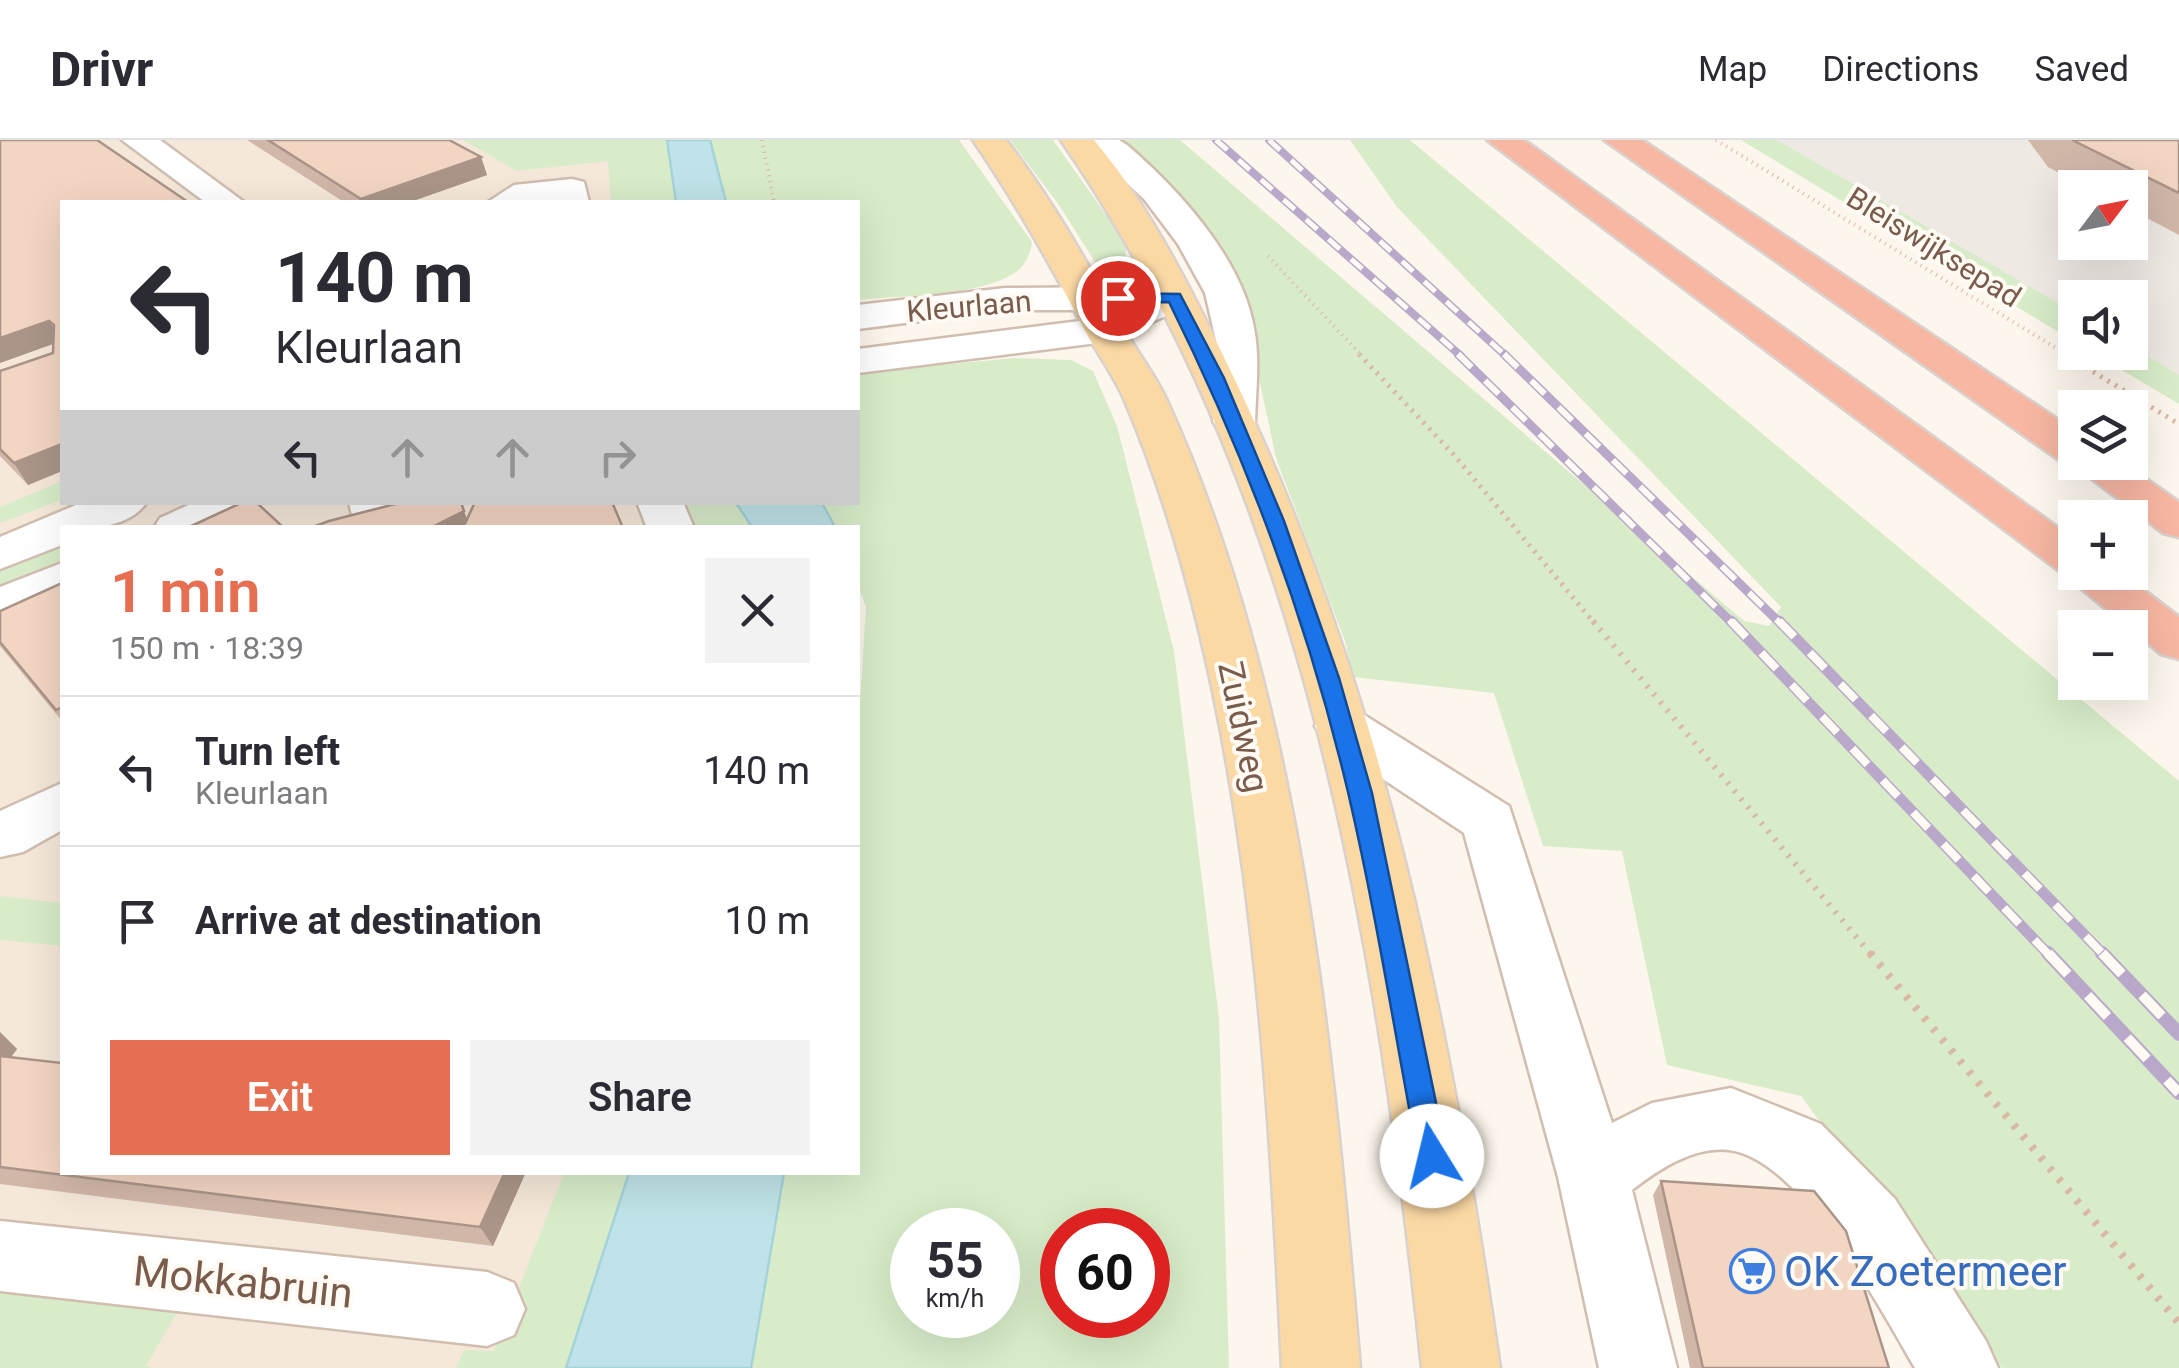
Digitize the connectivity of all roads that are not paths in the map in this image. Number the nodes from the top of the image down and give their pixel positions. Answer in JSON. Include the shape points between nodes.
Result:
{"nodes":[{"id":1,"x":138,"y":140,"type":"edge"},
{"id":2,"x":989,"y":140,"type":"edge"},
{"id":3,"x":1077,"y":140,"type":"edge"},
{"id":4,"x":1097,"y":140,"type":"edge"},
{"id":5,"x":1503,"y":140,"type":"edge"},
{"id":6,"x":1620,"y":140,"type":"edge"},
{"id":7,"x":224,"y":200,"type":"edge"},
{"id":8,"x":509,"y":200,"type":"edge"},
{"id":9,"x":572,"y":200,"type":"edge"},
{"id":10,"x":1174,"y":298,"type":"junction"},
{"id":11,"x":1097,"y":314,"type":"junction"},
{"id":12,"x":860,"y":317,"type":"edge"},
{"id":13,"x":860,"y":361,"type":"edge"},
{"id":14,"x":1234,"y":422,"type":"junction"},
{"id":15,"x":2058,"y":439,"type":"edge"},
{"id":16,"x":2118,"y":480,"type":"edge"},
{"id":17,"x":117,"y":505,"type":"edge"},
{"id":18,"x":227,"y":505,"type":"edge"},
{"id":19,"x":2179,"y":523,"type":"edge"},
{"id":20,"x":70,"y":525,"type":"edge"},
{"id":21,"x":184,"y":525,"type":"edge"},
{"id":22,"x":60,"y":529,"type":"edge"},
{"id":23,"x":2058,"y":550,"type":"edge"},
{"id":24,"x":0,"y":554,"type":"edge"},
{"id":25,"x":60,"y":579,"type":"edge"},
{"id":26,"x":2111,"y":590,"type":"edge"},
{"id":27,"x":0,"y":606,"type":"edge"},
{"id":28,"x":2179,"y":642,"type":"edge"},
{"id":29,"x":1342,"y":726,"type":"junction"},
{"id":30,"x":60,"y":805,"type":"edge"},
{"id":31,"x":1,"y":835,"type":"edge"},
{"id":32,"x":60,"y":840,"type":"edge"},
{"id":33,"x":1593,"y":1177,"type":"junction"},
{"id":34,"x":0,"y":1256,"type":"edge"},
{"id":35,"x":486,"y":1308,"type":"dead end"},
{"id":36,"x":1321,"y":1368,"type":"edge"},
{"id":37,"x":1461,"y":1368,"type":"edge"},
{"id":38,"x":1638,"y":1368,"type":"edge"},
{"id":39,"x":1959,"y":1368,"type":"edge"}],
"edges":[{"from":1,"to":7,"type":"street"},
{"from":2,"to":11,"type":"main road","name":"Zuidweg"},
{"from":3,"to":10,"type":"main road","via":[[1139,224]]},
{"from":4,"to":14,"type":"street","via":[[1116,149],[1166,202],[1224,293],[1235,335]]},
{"from":5,"to":23,"type":"highway"},
{"from":6,"to":15,"type":"highway"},
{"from":8,"to":9,"type":"street","via":[[572,189]]},
{"from":10,"to":11,"type":"street","name":"Kleurlaan"},
{"from":10,"to":14,"type":"main road"},
{"from":11,"to":12,"type":"street","name":"Kleurlaan","via":[[1005,299]]},
{"from":11,"to":13,"type":"street","name":"Kleurlaan"},
{"from":11,"to":36,"type":"main road","name":"Zuidweg","via":[[1143,394],[1179,482],[1228,652],[1256,783],[1299,1059]]},
{"from":14,"to":29,"type":"main road","via":[[1293,570]]},
{"from":16,"to":19,"type":"highway"},
{"from":17,"to":20,"type":"street"},
{"from":18,"to":21,"type":"street"},
{"from":22,"to":24,"type":"street"},
{"from":25,"to":27,"type":"street"},
{"from":26,"to":28,"type":"highway"},
{"from":29,"to":33,"type":"street","via":[[1489,821]]},
{"from":29,"to":37,"type":"main road","via":[[1424,1101]]},
{"from":30,"to":31,"type":"street"},
{"from":31,"to":32,"type":"street"},
{"from":33,"to":38,"type":"street"},
{"from":33,"to":39,"type":"street","via":[[1652,1134],[1731,1119],[1796,1146],[1869,1223]]},
{"from":34,"to":35,"type":"street","name":"Mokkabruin"}]}
